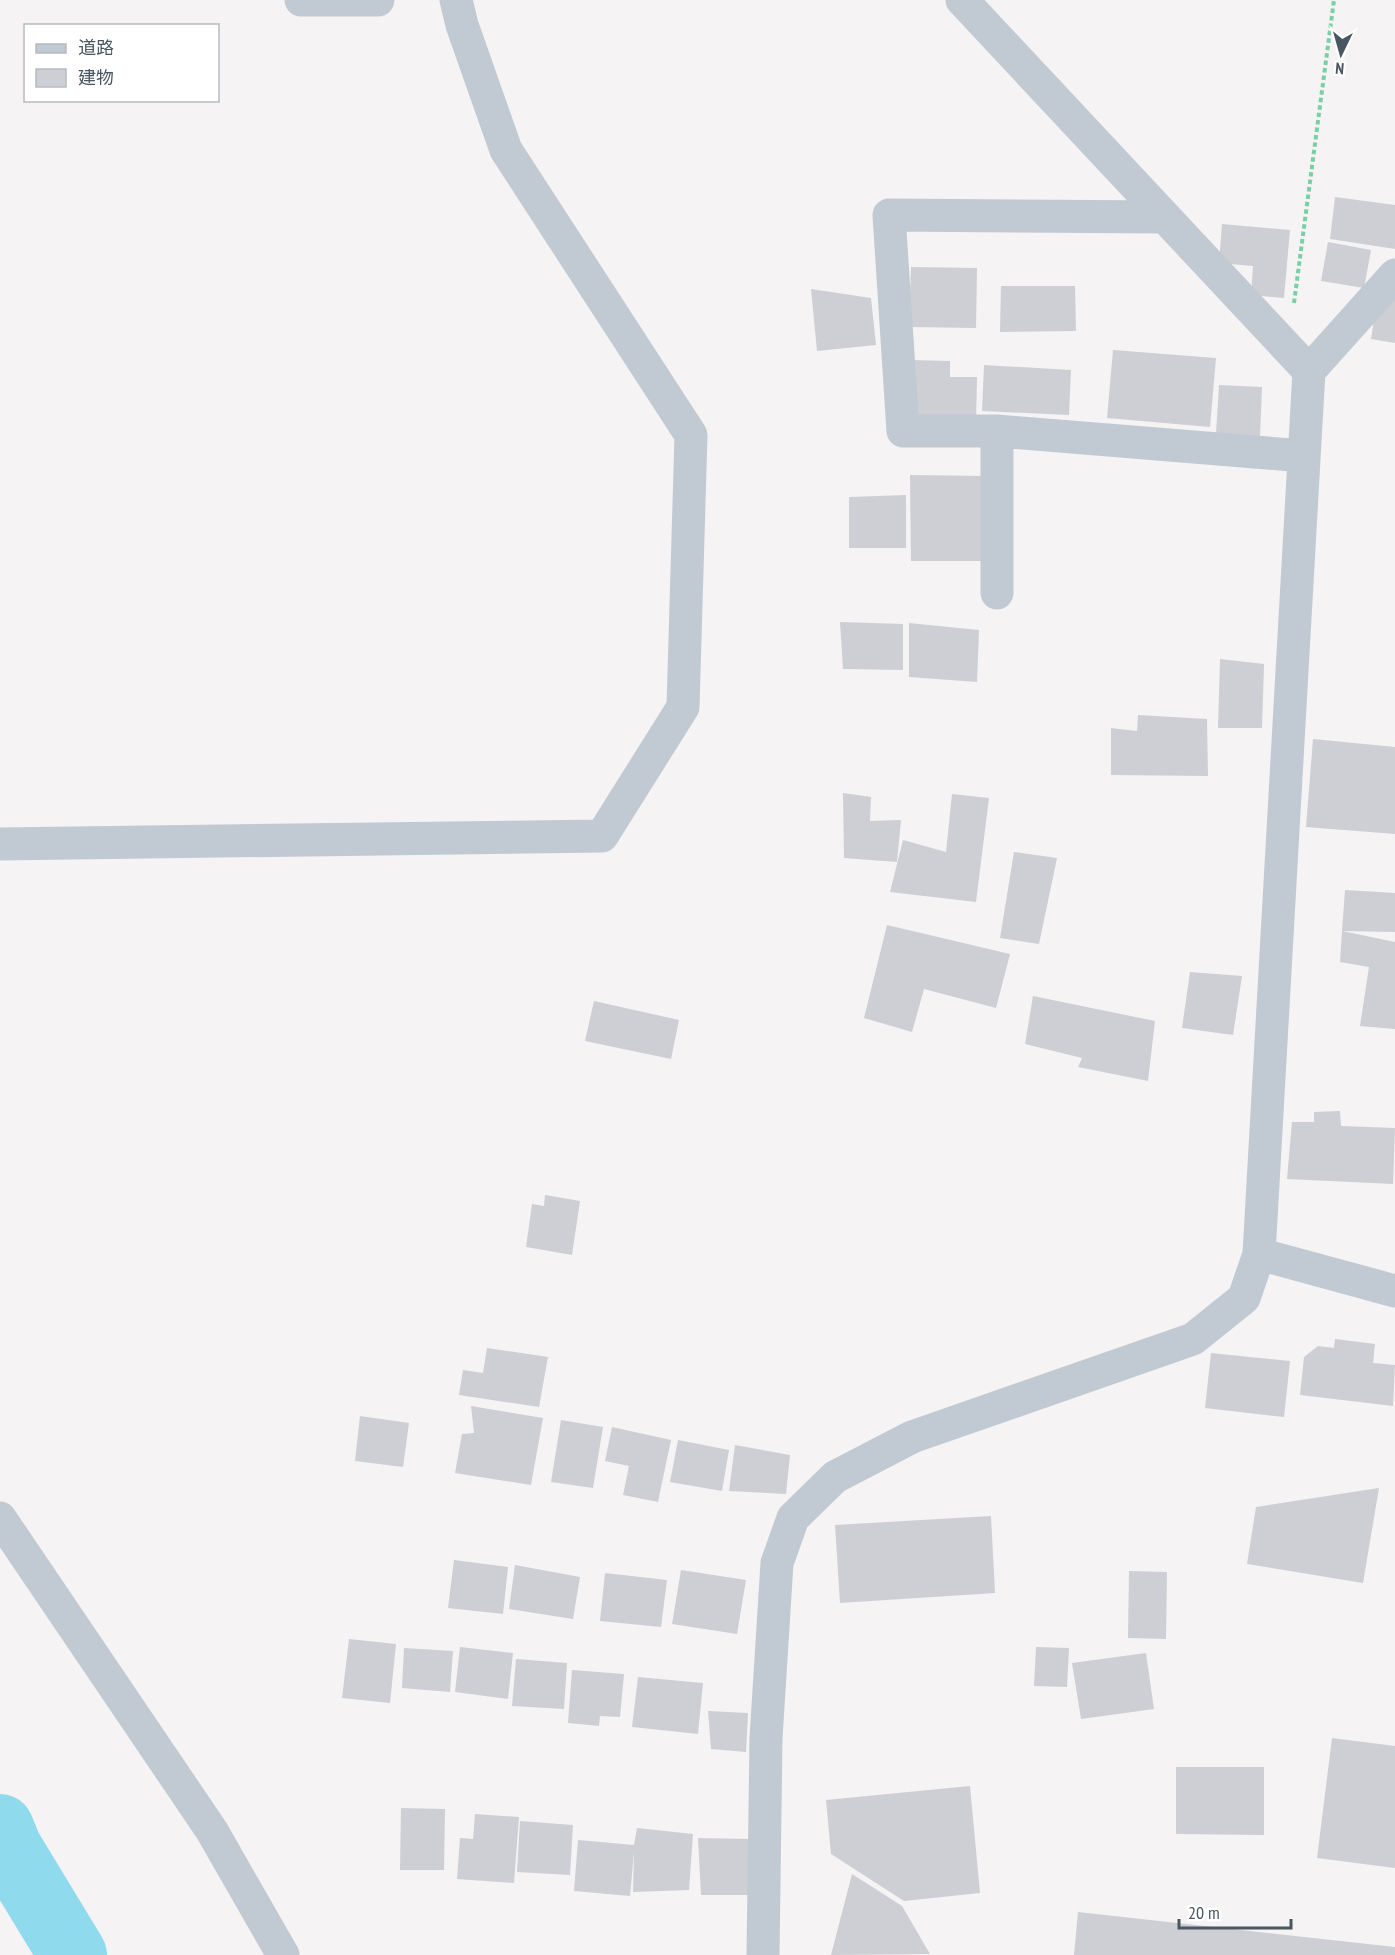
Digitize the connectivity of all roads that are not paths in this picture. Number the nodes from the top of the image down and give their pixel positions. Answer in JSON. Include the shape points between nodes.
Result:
{"nodes":[{"id":1,"x":301,"y":0,"type":"edge"},
{"id":2,"x":378,"y":0,"type":"edge"},
{"id":3,"x":456,"y":0,"type":"edge"},
{"id":4,"x":963,"y":0,"type":"edge"},
{"id":5,"x":1165,"y":218,"type":"junction"},
{"id":6,"x":1395,"y":275,"type":"edge"},
{"id":7,"x":1298,"y":360,"type":"junction"},
{"id":8,"x":997,"y":431,"type":"junction"},
{"id":9,"x":1304,"y":456,"type":"junction"},
{"id":10,"x":997,"y":593,"type":"dead end"},
{"id":11,"x":0,"y":844,"type":"edge"},
{"id":12,"x":1259,"y":1254,"type":"junction"},
{"id":13,"x":1395,"y":1291,"type":"edge"},
{"id":14,"x":0,"y":1518,"type":"edge"},
{"id":15,"x":283,"y":1955,"type":"edge"},
{"id":16,"x":763,"y":1955,"type":"edge"}],
"edges":[{"from":1,"to":2,"type":"street"},
{"from":3,"to":11,"type":"street","via":[[506,150],[691,435],[683,707],[602,836]]},
{"from":4,"to":5,"type":"street"},
{"from":5,"to":7,"type":"street"},
{"from":5,"to":8,"type":"street","via":[[889,215],[903,431]]},
{"from":6,"to":7,"type":"street"},
{"from":7,"to":9,"type":"street"},
{"from":8,"to":9,"type":"street"},
{"from":8,"to":10,"type":"street"},
{"from":9,"to":12,"type":"street"},
{"from":12,"to":13,"type":"street"},
{"from":12,"to":16,"type":"street","via":[[1244,1298],[1193,1339],[912,1437],[835,1477],[793,1518],[777,1563],[766,1738]]},
{"from":14,"to":15,"type":"street","via":[[212,1831]]}]}
